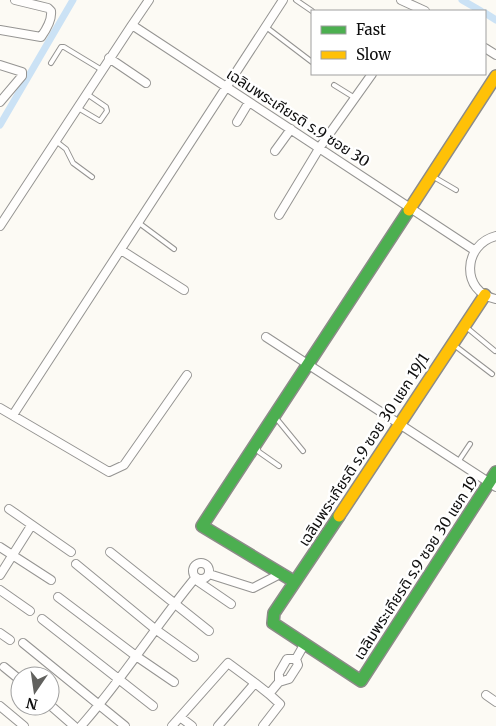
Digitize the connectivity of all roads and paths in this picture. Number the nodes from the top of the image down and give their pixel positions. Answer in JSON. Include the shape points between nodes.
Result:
{"nodes":[{"id":1,"x":14,"y":0,"type":"edge"},
{"id":2,"x":149,"y":0,"type":"edge"},
{"id":3,"x":283,"y":0,"type":"edge"},
{"id":4,"x":296,"y":0,"type":"edge"},
{"id":5,"x":400,"y":0,"type":"edge"},
{"id":6,"x":411,"y":9,"type":"edge"},
{"id":7,"x":311,"y":10,"type":"edge"},
{"id":8,"x":132,"y":25,"type":"junction"},
{"id":9,"x":266,"y":27,"type":"junction"},
{"id":10,"x":0,"y":30,"type":"edge"},
{"id":11,"x":109,"y":58,"type":"junction"},
{"id":12,"x":311,"y":61,"type":"edge"},
{"id":13,"x":51,"y":63,"type":"dead end"},
{"id":14,"x":0,"y":66,"type":"edge"},
{"id":15,"x":102,"y":70,"type":"junction"},
{"id":16,"x":371,"y":75,"type":"edge"},
{"id":17,"x":496,"y":76,"type":"edge"},
{"id":18,"x":146,"y":83,"type":"dead end"},
{"id":19,"x":334,"y":85,"type":"dead end"},
{"id":20,"x":227,"y":88,"type":"junction"},
{"id":21,"x":87,"y":94,"type":"junction"},
{"id":22,"x":356,"y":99,"type":"junction"},
{"id":23,"x":0,"y":102,"type":"edge"},
{"id":24,"x":249,"y":102,"type":"junction"},
{"id":25,"x":78,"y":108,"type":"junction"},
{"id":26,"x":236,"y":122,"type":"dead end"},
{"id":27,"x":291,"y":129,"type":"junction"},
{"id":28,"x":56,"y":142,"type":"junction"},
{"id":29,"x":320,"y":147,"type":"junction"},
{"id":30,"x":276,"y":151,"type":"dead end"},
{"id":31,"x":432,"y":176,"type":"junction"},
{"id":32,"x":92,"y":177,"type":"dead end"},
{"id":33,"x":456,"y":190,"type":"dead end"},
{"id":34,"x":410,"y":208,"type":"junction"},
{"id":35,"x":279,"y":215,"type":"dead end"},
{"id":36,"x":139,"y":223,"type":"junction"},
{"id":37,"x":0,"y":226,"type":"edge"},
{"id":38,"x":496,"y":236,"type":"edge"},
{"id":39,"x":174,"y":249,"type":"dead end"},
{"id":40,"x":121,"y":250,"type":"junction"},
{"id":41,"x":474,"y":250,"type":"junction"},
{"id":42,"x":184,"y":290,"type":"dead end"},
{"id":43,"x":485,"y":295,"type":"junction"},
{"id":44,"x":496,"y":299,"type":"edge"},
{"id":45,"x":464,"y":326,"type":"junction"},
{"id":46,"x":266,"y":337,"type":"dead end"},
{"id":47,"x":452,"y":343,"type":"junction"},
{"id":48,"x":495,"y":351,"type":"dead end"},
{"id":49,"x":309,"y":363,"type":"junction"},
{"id":50,"x":492,"y":374,"type":"dead end"},
{"id":51,"x":187,"y":375,"type":"dead end"},
{"id":52,"x":0,"y":408,"type":"edge"},
{"id":53,"x":13,"y":415,"type":"junction"},
{"id":54,"x":274,"y":416,"type":"junction"},
{"id":55,"x":399,"y":425,"type":"junction"},
{"id":56,"x":256,"y":443,"type":"junction"},
{"id":57,"x":470,"y":444,"type":"dead end"},
{"id":58,"x":303,"y":451,"type":"dead end"},
{"id":59,"x":458,"y":462,"type":"junction"},
{"id":60,"x":279,"y":466,"type":"dead end"},
{"id":61,"x":496,"y":472,"type":"edge"},
{"id":62,"x":493,"y":485,"type":"edge"},
{"id":63,"x":9,"y":509,"type":"dead end"},
{"id":64,"x":31,"y":526,"type":"junction"},
{"id":65,"x":0,"y":547,"type":"edge"},
{"id":66,"x":71,"y":552,"type":"dead end"},
{"id":67,"x":110,"y":552,"type":"dead end"},
{"id":68,"x":13,"y":555,"type":"junction"},
{"id":69,"x":76,"y":564,"type":"dead end"},
{"id":70,"x":282,"y":573,"type":"junction"},
{"id":71,"x":209,"y":574,"type":"junction"},
{"id":72,"x":0,"y":575,"type":"edge"},
{"id":73,"x":196,"y":578,"type":"junction"},
{"id":74,"x":51,"y":580,"type":"dead end"},
{"id":75,"x":295,"y":582,"type":"junction"},
{"id":76,"x":0,"y":590,"type":"edge"},
{"id":77,"x":58,"y":597,"type":"dead end"},
{"id":78,"x":176,"y":603,"type":"junction"},
{"id":79,"x":231,"y":604,"type":"dead end"},
{"id":80,"x":30,"y":611,"type":"dead end"},
{"id":81,"x":42,"y":619,"type":"dead end"},
{"id":82,"x":155,"y":629,"type":"junction"},
{"id":83,"x":209,"y":631,"type":"dead end"},
{"id":84,"x":0,"y":633,"type":"edge"},
{"id":85,"x":10,"y":640,"type":"dead end"},
{"id":86,"x":22,"y":642,"type":"dead end"},
{"id":87,"x":305,"y":643,"type":"junction"},
{"id":88,"x":136,"y":656,"type":"junction"},
{"id":89,"x":194,"y":657,"type":"dead end"},
{"id":90,"x":296,"y":659,"type":"junction"},
{"id":91,"x":4,"y":667,"type":"dead end"},
{"id":92,"x":10,"y":672,"type":"edge"},
{"id":93,"x":118,"y":680,"type":"junction"},
{"id":94,"x":174,"y":682,"type":"dead end"},
{"id":95,"x":279,"y":682,"type":"junction"},
{"id":96,"x":255,"y":683,"type":"junction"},
{"id":97,"x":269,"y":694,"type":"junction"},
{"id":98,"x":486,"y":695,"type":"dead end"},
{"id":99,"x":496,"y":702,"type":"edge"},
{"id":100,"x":0,"y":706,"type":"edge"},
{"id":101,"x":99,"y":706,"type":"junction"},
{"id":102,"x":153,"y":706,"type":"dead end"},
{"id":103,"x":60,"y":714,"type":"edge"},
{"id":104,"x":180,"y":717,"type":"junction"},
{"id":105,"x":24,"y":726,"type":"edge"},
{"id":106,"x":74,"y":726,"type":"edge"},
{"id":107,"x":81,"y":726,"type":"edge"},
{"id":108,"x":125,"y":726,"type":"edge"},
{"id":109,"x":172,"y":726,"type":"edge"},
{"id":110,"x":192,"y":726,"type":"edge"},
{"id":111,"x":218,"y":726,"type":"edge"},
{"id":112,"x":263,"y":726,"type":"edge"}],
"edges":[{"from":1,"to":10,"type":"street","via":[[48,8],[52,16],[41,37]]},
{"from":2,"to":8,"type":"street"},
{"from":3,"to":9,"type":"street"},
{"from":4,"to":7,"type":"lane"},
{"from":5,"to":6,"type":"street"},
{"from":8,"to":11,"type":"street"},
{"from":8,"to":20,"type":"street","name":"เฉลิมพระเกียรติ ร.9 ซอย 30"},
{"from":9,"to":12,"type":"lane"},
{"from":9,"to":20,"type":"street"},
{"from":11,"to":15,"type":"street"},
{"from":11,"to":18,"type":"street"},
{"from":13,"to":15,"type":"lane","via":[[64,47]]},
{"from":14,"to":23,"type":"street","via":[[22,72],[22,76]]},
{"from":15,"to":21,"type":"street"},
{"from":16,"to":22,"type":"street"},
{"from":17,"to":31,"type":"street"},
{"from":19,"to":22,"type":"lane"},
{"from":20,"to":24,"type":"street","name":"เฉลิมพระเกียรติ ร.9 ซอย 30"},
{"from":20,"to":36,"type":"street"},
{"from":21,"to":25,"type":"street"},
{"from":21,"to":25,"type":"lane","via":[[107,109],[102,119],[96,120]]},
{"from":22,"to":29,"type":"street"},
{"from":24,"to":26,"type":"street"},
{"from":24,"to":27,"type":"street","name":"เฉลิมพระเกียรติ ร.9 ซอย 30"},
{"from":25,"to":28,"type":"street"},
{"from":27,"to":29,"type":"street","name":"เฉลิมพระเกียรติ ร.9 ซอย 30"},
{"from":27,"to":30,"type":"street"},
{"from":28,"to":32,"type":"lane","via":[[66,149],[73,163]]},
{"from":28,"to":37,"type":"street"},
{"from":29,"to":34,"type":"street","name":"เฉลิมพระเกียรติ ร.9 ซอย 30"},
{"from":29,"to":35,"type":"street"},
{"from":31,"to":33,"type":"lane"},
{"from":31,"to":34,"type":"street"},
{"from":34,"to":41,"type":"street","name":"เฉลิมพระเกียรติ ร.9 ซอย 30"},
{"from":34,"to":49,"type":"street"},
{"from":36,"to":39,"type":"lane"},
{"from":36,"to":40,"type":"street"},
{"from":38,"to":41,"type":"street","via":[[480,243]]},
{"from":40,"to":42,"type":"street"},
{"from":40,"to":53,"type":"street"},
{"from":41,"to":43,"type":"street","via":[[469,270],[474,284]]},
{"from":43,"to":44,"type":"street"},
{"from":43,"to":45,"type":"street","name":"เฉลิมพระเกียรติ ร.9 ซอย 30 แยก 19/1"},
{"from":45,"to":47,"type":"street","name":"เฉลิมพระเกียรติ ร.9 ซอย 30 แยก 19/1"},
{"from":45,"to":48,"type":"lane"},
{"from":46,"to":49,"type":"street"},
{"from":47,"to":50,"type":"lane"},
{"from":47,"to":55,"type":"street","name":"เฉลิมพระเกียรติ ร.9 ซอย 30 แยก 19/1"},
{"from":49,"to":54,"type":"street"},
{"from":49,"to":55,"type":"street"},
{"from":51,"to":53,"type":"street","via":[[124,465],[115,471],[109,472]]},
{"from":52,"to":53,"type":"street"},
{"from":54,"to":56,"type":"street"},
{"from":54,"to":58,"type":"lane"},
{"from":55,"to":59,"type":"street"},
{"from":55,"to":75,"type":"street","name":"เฉลิมพระเกียรติ ร.9 ซอย 30 แยก 19/1"},
{"from":56,"to":60,"type":"lane","via":[[259,452]]},
{"from":56,"to":70,"type":"street","via":[[202,526]]},
{"from":57,"to":59,"type":"lane"},
{"from":59,"to":62,"type":"street"},
{"from":61,"to":62,"type":"street","name":"เฉลิมพระเกียรติ ร.9 ซอย 30 แยก 19"},
{"from":62,"to":87,"type":"street","name":"เฉลิมพระเกียรติ ร.9 ซอย 30 แยก 19","via":[[361,680]]},
{"from":63,"to":64,"type":"street"},
{"from":64,"to":66,"type":"street"},
{"from":64,"to":68,"type":"street"},
{"from":65,"to":68,"type":"street"},
{"from":67,"to":78,"type":"street"},
{"from":68,"to":72,"type":"street"},
{"from":68,"to":74,"type":"street"},
{"from":69,"to":82,"type":"street"},
{"from":70,"to":71,"type":"street","via":[[253,588]]},
{"from":70,"to":75,"type":"street"},
{"from":71,"to":73,"type":"street","via":[[203,579]]},
{"from":71,"to":73,"type":"street","via":[[208,567],[201,564],[194,568]]},
{"from":73,"to":78,"type":"street"},
{"from":73,"to":79,"type":"street"},
{"from":75,"to":87,"type":"street","name":"เฉลิมพระเกียรติ ร.9 ซอย 30 แยก 19/1","via":[[274,613],[273,623]]},
{"from":76,"to":80,"type":"street"},
{"from":77,"to":88,"type":"street"},
{"from":78,"to":82,"type":"street"},
{"from":78,"to":83,"type":"street"},
{"from":81,"to":93,"type":"street"},
{"from":82,"to":88,"type":"street"},
{"from":82,"to":89,"type":"street"},
{"from":84,"to":85,"type":"street"},
{"from":86,"to":101,"type":"street"},
{"from":87,"to":90,"type":"street"},
{"from":88,"to":93,"type":"street"},
{"from":88,"to":94,"type":"street"},
{"from":90,"to":95,"type":"street","via":[[298,665],[289,679]]},
{"from":90,"to":95,"type":"street","via":[[287,659],[279,673]]},
{"from":91,"to":92,"type":"street"},
{"from":93,"to":101,"type":"street"},
{"from":93,"to":102,"type":"street"},
{"from":95,"to":97,"type":"street"},
{"from":96,"to":97,"type":"street"},
{"from":96,"to":104,"type":"street","via":[[228,663]]},
{"from":96,"to":111,"type":"street"},
{"from":97,"to":112,"type":"street","via":[[280,704]]},
{"from":98,"to":99,"type":"street"},
{"from":100,"to":105,"type":"street"},
{"from":101,"to":107,"type":"street"},
{"from":101,"to":108,"type":"street"},
{"from":103,"to":106,"type":"street"},
{"from":104,"to":109,"type":"street"},
{"from":104,"to":110,"type":"street"}]}
